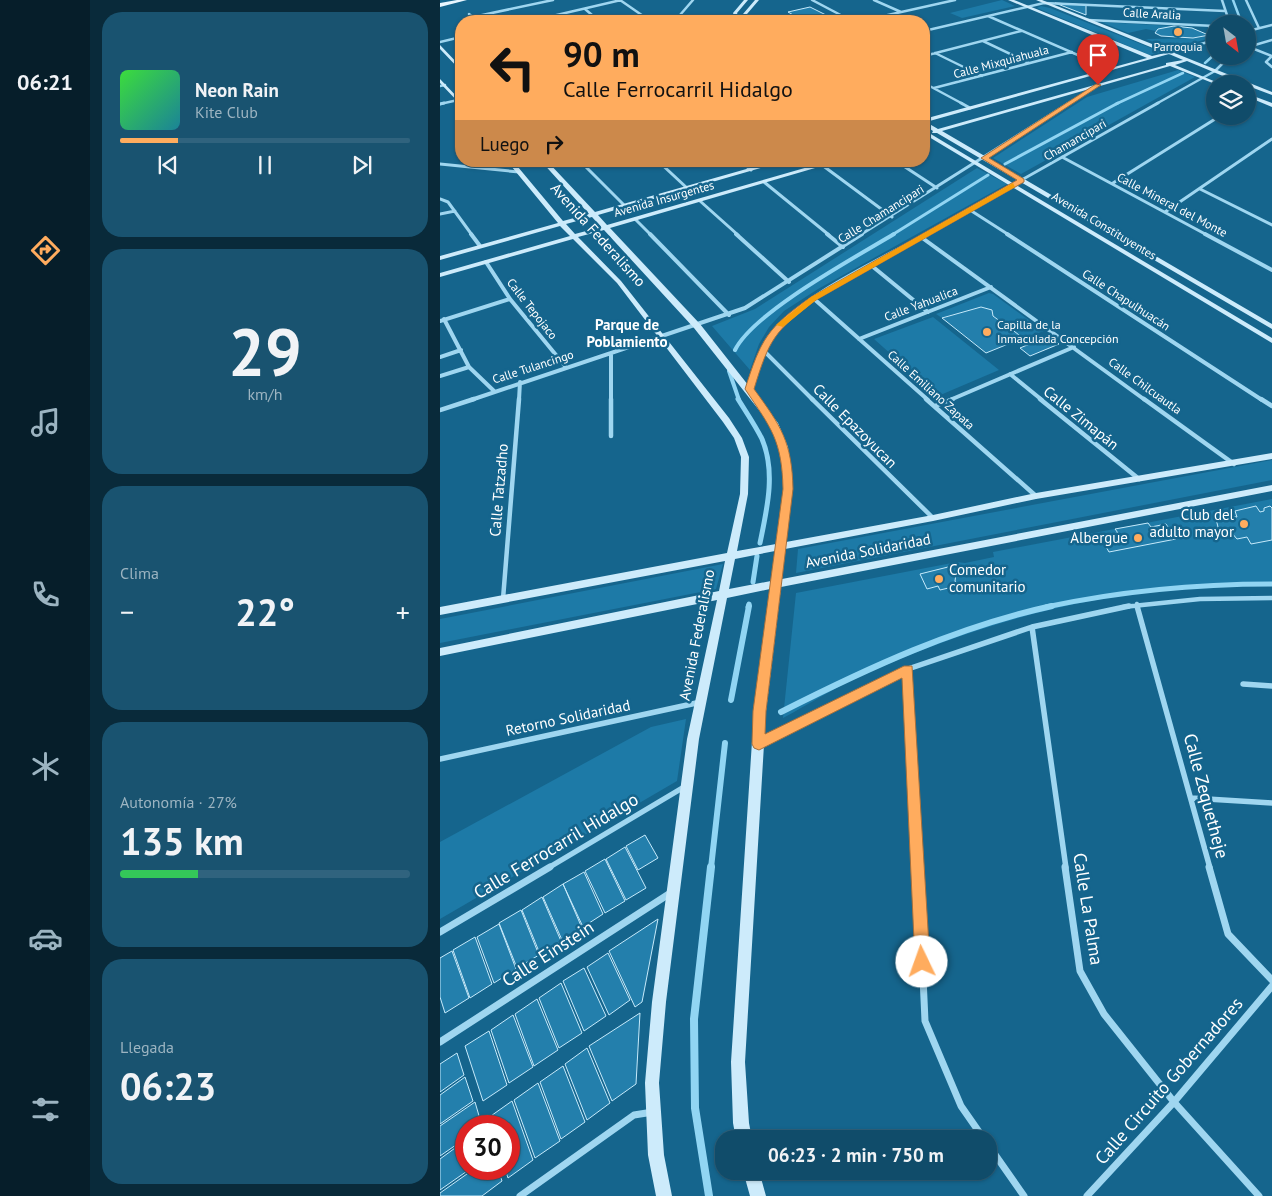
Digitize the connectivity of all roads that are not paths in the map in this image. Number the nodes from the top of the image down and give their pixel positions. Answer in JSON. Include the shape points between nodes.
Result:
{"nodes":[{"id":1,"x":464,"y":0,"type":"edge"},
{"id":2,"x":553,"y":0,"type":"edge"},
{"id":3,"x":605,"y":0,"type":"edge"},
{"id":4,"x":620,"y":0,"type":"edge"},
{"id":5,"x":694,"y":0,"type":"edge"},
{"id":6,"x":746,"y":0,"type":"edge"},
{"id":7,"x":757,"y":0,"type":"edge"},
{"id":8,"x":812,"y":0,"type":"edge"},
{"id":9,"x":874,"y":0,"type":"edge"},
{"id":10,"x":939,"y":0,"type":"edge"},
{"id":11,"x":955,"y":0,"type":"edge"},
{"id":12,"x":1010,"y":0,"type":"edge"},
{"id":13,"x":1038,"y":0,"type":"edge"},
{"id":14,"x":1222,"y":0,"type":"edge"},
{"id":15,"x":1246,"y":0,"type":"edge"},
{"id":16,"x":945,"y":2,"type":"junction"},
{"id":17,"x":1044,"y":2,"type":"junction"},
{"id":18,"x":440,"y":5,"type":"edge"},
{"id":19,"x":598,"y":6,"type":"junction"},
{"id":20,"x":1026,"y":7,"type":"junction"},
{"id":21,"x":586,"y":9,"type":"junction"},
{"id":22,"x":1226,"y":11,"type":"junction"},
{"id":23,"x":901,"y":12,"type":"junction"},
{"id":24,"x":482,"y":15,"type":"edge"},
{"id":25,"x":560,"y":15,"type":"edge"},
{"id":26,"x":592,"y":15,"type":"edge"},
{"id":27,"x":642,"y":15,"type":"edge"},
{"id":28,"x":680,"y":15,"type":"edge"},
{"id":29,"x":734,"y":15,"type":"edge"},
{"id":30,"x":745,"y":15,"type":"edge"},
{"id":31,"x":841,"y":15,"type":"edge"},
{"id":32,"x":888,"y":15,"type":"edge"},
{"id":33,"x":1227,"y":15,"type":"edge"},
{"id":34,"x":988,"y":16,"type":"junction"},
{"id":35,"x":1088,"y":20,"type":"junction"},
{"id":36,"x":1272,"y":25,"type":"edge"},
{"id":37,"x":1206,"y":26,"type":"edge"},
{"id":38,"x":1259,"y":28,"type":"junction"},
{"id":39,"x":1256,"y":29,"type":"edge"},
{"id":40,"x":930,"y":30,"type":"edge"},
{"id":41,"x":1021,"y":31,"type":"junction"},
{"id":42,"x":455,"y":38,"type":"edge"},
{"id":43,"x":1272,"y":40,"type":"edge"},
{"id":44,"x":982,"y":41,"type":"junction"},
{"id":45,"x":440,"y":42,"type":"edge"},
{"id":46,"x":1206,"y":43,"type":"edge"},
{"id":47,"x":1256,"y":45,"type":"edge"},
{"id":48,"x":440,"y":46,"type":"edge"},
{"id":49,"x":1256,"y":50,"type":"edge"},
{"id":50,"x":1072,"y":52,"type":"junction"},
{"id":51,"x":935,"y":53,"type":"junction"},
{"id":52,"x":1169,"y":53,"type":"junction"},
{"id":53,"x":930,"y":54,"type":"edge"},
{"id":54,"x":1272,"y":56,"type":"edge"},
{"id":55,"x":1151,"y":58,"type":"junction"},
{"id":56,"x":1187,"y":60,"type":"junction"},
{"id":57,"x":455,"y":63,"type":"edge"},
{"id":58,"x":1030,"y":63,"type":"junction"},
{"id":59,"x":1169,"y":65,"type":"junction"},
{"id":60,"x":1221,"y":65,"type":"edge"},
{"id":61,"x":1272,"y":67,"type":"edge"},
{"id":62,"x":1110,"y":69,"type":"junction"},
{"id":63,"x":1215,"y":71,"type":"junction"},
{"id":64,"x":1225,"y":75,"type":"edge"},
{"id":65,"x":982,"y":76,"type":"junction"},
{"id":66,"x":1203,"y":78,"type":"junction"},
{"id":67,"x":1206,"y":79,"type":"edge"},
{"id":68,"x":440,"y":80,"type":"edge"},
{"id":69,"x":1098,"y":85,"type":"junction"},
{"id":70,"x":442,"y":86,"type":"edge"},
{"id":71,"x":930,"y":86,"type":"edge"},
{"id":72,"x":934,"y":88,"type":"junction"},
{"id":73,"x":1256,"y":88,"type":"edge"},
{"id":74,"x":1272,"y":94,"type":"edge"},
{"id":75,"x":455,"y":98,"type":"edge"},
{"id":76,"x":1256,"y":99,"type":"edge"},
{"id":77,"x":455,"y":102,"type":"edge"},
{"id":78,"x":440,"y":104,"type":"edge"},
{"id":79,"x":1272,"y":104,"type":"edge"},
{"id":80,"x":970,"y":108,"type":"junction"},
{"id":81,"x":930,"y":120,"type":"edge"},
{"id":82,"x":1206,"y":125,"type":"edge"},
{"id":83,"x":930,"y":126,"type":"edge"},
{"id":84,"x":938,"y":131,"type":"junction"},
{"id":85,"x":930,"y":133,"type":"edge"},
{"id":86,"x":930,"y":137,"type":"edge"},
{"id":87,"x":1272,"y":139,"type":"edge"},
{"id":88,"x":1062,"y":157,"type":"junction"},
{"id":89,"x":984,"y":158,"type":"junction"},
{"id":90,"x":976,"y":163,"type":"junction"},
{"id":91,"x":440,"y":164,"type":"edge"},
{"id":92,"x":455,"y":166,"type":"edge"},
{"id":93,"x":470,"y":167,"type":"edge"},
{"id":94,"x":515,"y":167,"type":"edge"},
{"id":95,"x":550,"y":167,"type":"edge"},
{"id":96,"x":586,"y":167,"type":"edge"},
{"id":97,"x":664,"y":167,"type":"edge"},
{"id":98,"x":747,"y":167,"type":"edge"},
{"id":99,"x":761,"y":167,"type":"edge"},
{"id":100,"x":815,"y":167,"type":"edge"},
{"id":101,"x":825,"y":167,"type":"edge"},
{"id":102,"x":905,"y":167,"type":"edge"},
{"id":103,"x":751,"y":170,"type":"junction"},
{"id":104,"x":519,"y":172,"type":"junction"},
{"id":105,"x":1022,"y":180,"type":"junction"},
{"id":106,"x":764,"y":182,"type":"junction"},
{"id":107,"x":1113,"y":183,"type":"junction"},
{"id":108,"x":1013,"y":185,"type":"junction"},
{"id":109,"x":687,"y":188,"type":"junction"},
{"id":110,"x":937,"y":188,"type":"junction"},
{"id":111,"x":1200,"y":189,"type":"junction"},
{"id":112,"x":440,"y":199,"type":"edge"},
{"id":113,"x":700,"y":201,"type":"junction"},
{"id":114,"x":625,"y":206,"type":"junction"},
{"id":115,"x":970,"y":210,"type":"junction"},
{"id":116,"x":455,"y":211,"type":"junction"},
{"id":117,"x":1165,"y":212,"type":"junction"},
{"id":118,"x":440,"y":214,"type":"edge"},
{"id":119,"x":594,"y":215,"type":"junction"},
{"id":120,"x":892,"y":217,"type":"junction"},
{"id":121,"x":635,"y":219,"type":"junction"},
{"id":122,"x":562,"y":224,"type":"junction"},
{"id":123,"x":1272,"y":225,"type":"edge"},
{"id":124,"x":606,"y":228,"type":"junction"},
{"id":125,"x":576,"y":237,"type":"junction"},
{"id":126,"x":921,"y":238,"type":"junction"},
{"id":127,"x":480,"y":246,"type":"junction"},
{"id":128,"x":843,"y":247,"type":"junction"},
{"id":129,"x":440,"y":258,"type":"edge"},
{"id":130,"x":486,"y":262,"type":"junction"},
{"id":131,"x":1162,"y":262,"type":"junction"},
{"id":132,"x":872,"y":266,"type":"junction"},
{"id":133,"x":1149,"y":267,"type":"junction"},
{"id":134,"x":1272,"y":270,"type":"edge"},
{"id":135,"x":440,"y":275,"type":"edge"},
{"id":136,"x":789,"y":282,"type":"junction"},
{"id":137,"x":991,"y":287,"type":"junction"},
{"id":138,"x":813,"y":298,"type":"junction"},
{"id":139,"x":510,"y":300,"type":"junction"},
{"id":140,"x":928,"y":312,"type":"junction"},
{"id":141,"x":729,"y":315,"type":"junction"},
{"id":142,"x":442,"y":320,"type":"edge"},
{"id":143,"x":697,"y":326,"type":"junction"},
{"id":144,"x":1272,"y":327,"type":"edge"},
{"id":145,"x":662,"y":337,"type":"junction"},
{"id":146,"x":859,"y":339,"type":"junction"},
{"id":147,"x":1272,"y":341,"type":"edge"},
{"id":148,"x":1074,"y":347,"type":"junction"},
{"id":149,"x":762,"y":349,"type":"junction"},
{"id":150,"x":461,"y":350,"type":"junction"},
{"id":151,"x":611,"y":353,"type":"junction"},
{"id":152,"x":440,"y":357,"type":"edge"},
{"id":153,"x":565,"y":366,"type":"junction"},
{"id":154,"x":469,"y":367,"type":"junction"},
{"id":155,"x":1010,"y":374,"type":"junction"},
{"id":156,"x":440,"y":376,"type":"edge"},
{"id":157,"x":520,"y":382,"type":"junction"},
{"id":158,"x":749,"y":389,"type":"junction"},
{"id":159,"x":494,"y":391,"type":"junction"},
{"id":160,"x":935,"y":406,"type":"junction"},
{"id":161,"x":1272,"y":406,"type":"edge"},
{"id":162,"x":440,"y":410,"type":"edge"},
{"id":163,"x":611,"y":436,"type":"dead end"},
{"id":164,"x":1272,"y":456,"type":"edge"},
{"id":165,"x":1235,"y":464,"type":"junction"},
{"id":166,"x":1139,"y":479,"type":"junction"},
{"id":167,"x":1272,"y":488,"type":"edge"},
{"id":168,"x":1036,"y":496,"type":"junction"},
{"id":169,"x":933,"y":518,"type":"junction"},
{"id":170,"x":780,"y":546,"type":"junction"},
{"id":171,"x":731,"y":556,"type":"junction"},
{"id":172,"x":775,"y":584,"type":"junction"},
{"id":173,"x":722,"y":595,"type":"junction"},
{"id":174,"x":1272,"y":598,"type":"edge"},
{"id":175,"x":503,"y":599,"type":"junction"},
{"id":176,"x":1137,"y":604,"type":"junction"},
{"id":177,"x":440,"y":611,"type":"edge"},
{"id":178,"x":1032,"y":627,"type":"junction"},
{"id":179,"x":440,"y":652,"type":"edge"},
{"id":180,"x":908,"y":669,"type":"junction"},
{"id":181,"x":1243,"y":684,"type":"dead end"},
{"id":182,"x":1272,"y":686,"type":"edge"},
{"id":183,"x":702,"y":702,"type":"junction"},
{"id":184,"x":759,"y":744,"type":"junction"},
{"id":185,"x":440,"y":759,"type":"edge"},
{"id":186,"x":687,"y":786,"type":"junction"},
{"id":187,"x":1191,"y":798,"type":"junction"},
{"id":188,"x":1272,"y":803,"type":"edge"},
{"id":189,"x":672,"y":892,"type":"junction"},
{"id":190,"x":440,"y":932,"type":"edge"},
{"id":191,"x":1272,"y":980,"type":"edge"},
{"id":192,"x":1272,"y":986,"type":"edge"},
{"id":193,"x":440,"y":1042,"type":"edge"},
{"id":194,"x":1174,"y":1102,"type":"junction"},
{"id":195,"x":654,"y":1112,"type":"junction"},
{"id":196,"x":742,"y":1130,"type":"edge"},
{"id":197,"x":978,"y":1130,"type":"edge"},
{"id":198,"x":997,"y":1157,"type":"edge"},
{"id":199,"x":754,"y":1180,"type":"edge"},
{"id":200,"x":520,"y":1196,"type":"edge"},
{"id":201,"x":664,"y":1196,"type":"edge"},
{"id":202,"x":758,"y":1196,"type":"edge"},
{"id":203,"x":1024,"y":1196,"type":"edge"},
{"id":204,"x":1087,"y":1196,"type":"edge"},
{"id":205,"x":1260,"y":1196,"type":"edge"}],
"edges":[{"from":1,"to":18,"type":"main road"},
{"from":2,"to":24,"type":"street"},
{"from":3,"to":19,"type":"street"},
{"from":4,"to":19,"type":"street"},
{"from":4,"to":27,"type":"street"},
{"from":5,"to":28,"type":"street"},
{"from":6,"to":29,"type":"street"},
{"from":7,"to":30,"type":"street"},
{"from":8,"to":31,"type":"street"},
{"from":9,"to":23,"type":"street"},
{"from":10,"to":16,"type":"street"},
{"from":11,"to":16,"type":"street"},
{"from":12,"to":20,"type":"street"},
{"from":13,"to":17,"type":"street"},
{"from":14,"to":22,"type":"street"},
{"from":15,"to":38,"type":"street"},
{"from":16,"to":23,"type":"street"},
{"from":17,"to":20,"type":"street"},
{"from":17,"to":22,"type":"street"},
{"from":17,"to":35,"type":"street"},
{"from":19,"to":21,"type":"street"},
{"from":20,"to":34,"type":"street"},
{"from":20,"to":55,"type":"street"},
{"from":21,"to":25,"type":"street"},
{"from":21,"to":26,"type":"street"},
{"from":22,"to":33,"type":"street"},
{"from":23,"to":32,"type":"street"},
{"from":34,"to":40,"type":"street"},
{"from":34,"to":41,"type":"street"},
{"from":35,"to":37,"type":"street","name":"Calle Aralia"},
{"from":35,"to":52,"type":"street"},
{"from":36,"to":38,"type":"street"},
{"from":38,"to":39,"type":"street"},
{"from":41,"to":44,"type":"street"},
{"from":41,"to":50,"type":"street"},
{"from":42,"to":45,"type":"street"},
{"from":43,"to":47,"type":"street"},
{"from":44,"to":51,"type":"street"},
{"from":44,"to":58,"type":"street"},
{"from":46,"to":52,"type":"street"},
{"from":48,"to":57,"type":"street"},
{"from":49,"to":54,"type":"street"},
{"from":50,"to":58,"type":"street","name":"Calle Mixquiahuala"},
{"from":50,"to":62,"type":"street"},
{"from":51,"to":53,"type":"street"},
{"from":51,"to":65,"type":"street"},
{"from":52,"to":55,"type":"street"},
{"from":52,"to":56,"type":"street"},
{"from":54,"to":61,"type":"street","via":[[1266,62]]},
{"from":55,"to":59,"type":"street"},
{"from":55,"to":62,"type":"street"},
{"from":56,"to":59,"type":"street"},
{"from":56,"to":63,"type":"street"},
{"from":58,"to":65,"type":"street","name":"Calle Mixquiahuala"},
{"from":59,"to":66,"type":"street"},
{"from":59,"to":69,"type":"street"},
{"from":60,"to":63,"type":"street"},
{"from":62,"to":80,"type":"street"},
{"from":63,"to":64,"type":"street"},
{"from":63,"to":66,"type":"street","name":"Chamancipari"},
{"from":65,"to":72,"type":"street","name":"Calle Mixquiahuala"},
{"from":66,"to":67,"type":"street"},
{"from":66,"to":88,"type":"street","name":"Chamancipari"},
{"from":68,"to":70,"type":"street"},
{"from":69,"to":84,"type":"street"},
{"from":69,"to":89,"type":"street","name":"Calle Chamancipari"},
{"from":70,"to":75,"type":"street"},
{"from":71,"to":72,"type":"street"},
{"from":72,"to":80,"type":"street"},
{"from":73,"to":74,"type":"street"},
{"from":76,"to":79,"type":"street"},
{"from":77,"to":78,"type":"street"},
{"from":80,"to":81,"type":"street"},
{"from":82,"to":107,"type":"street"},
{"from":83,"to":84,"type":"street","name":"Avenida Constituyentes"},
{"from":84,"to":85,"type":"street"},
{"from":84,"to":89,"type":"street","name":"Avenida Constituyentes"},
{"from":86,"to":90,"type":"street","name":"Avenida Constituyentes"},
{"from":87,"to":111,"type":"street"},
{"from":88,"to":105,"type":"street","name":"Chamancipari"},
{"from":88,"to":107,"type":"street","name":"Calle Mineral del Monte"},
{"from":89,"to":90,"type":"street","name":"Calle Chamancipari"},
{"from":89,"to":105,"type":"street","name":"Avenida Constituyentes"},
{"from":90,"to":108,"type":"street","name":"Avenida Constituyentes"},
{"from":90,"to":110,"type":"street","name":"Calle Chamancipari"},
{"from":91,"to":92,"type":"street"},
{"from":93,"to":104,"type":"street"},
{"from":94,"to":104,"type":"street","name":"Avenida Federalismo"},
{"from":95,"to":119,"type":"street","name":"Avenida Federalismo"},
{"from":96,"to":114,"type":"street"},
{"from":97,"to":109,"type":"street"},
{"from":98,"to":103,"type":"street"},
{"from":99,"to":103,"type":"street","name":"Avenida Insurgentes"},
{"from":100,"to":106,"type":"street","name":"Avenida Insurgentes"},
{"from":101,"to":120,"type":"street"},
{"from":102,"to":110,"type":"street"},
{"from":103,"to":109,"type":"street","name":"Avenida Insurgentes"},
{"from":104,"to":122,"type":"street","name":"Avenida Federalismo"},
{"from":105,"to":108,"type":"street","name":"Chamancipari"},
{"from":105,"to":131,"type":"street","name":"Avenida Constituyentes"},
{"from":106,"to":113,"type":"street","name":"Avenida Insurgentes"},
{"from":106,"to":128,"type":"street"},
{"from":107,"to":117,"type":"street","name":"Calle Mineral del Monte"},
{"from":108,"to":115,"type":"street","name":"Chamancipari"},
{"from":108,"to":133,"type":"street","name":"Avenida Constituyentes"},
{"from":109,"to":114,"type":"street","name":"Avenida Insurgentes"},
{"from":110,"to":120,"type":"street","name":"Calle Chamancipari"},
{"from":111,"to":117,"type":"street"},
{"from":111,"to":123,"type":"street"},
{"from":112,"to":116,"type":"street","via":[[448,202]]},
{"from":113,"to":121,"type":"street","name":"Avenida Insurgentes"},
{"from":113,"to":136,"type":"street"},
{"from":114,"to":119,"type":"street","name":"Avenida Insurgentes"},
{"from":115,"to":126,"type":"street","name":"Chamancipari"},
{"from":115,"to":161,"type":"street","name":"Calle Chapulhuacán"},
{"from":116,"to":118,"type":"street"},
{"from":116,"to":127,"type":"street"},
{"from":117,"to":134,"type":"street","name":"Calle Mineral del Monte"},
{"from":119,"to":122,"type":"street","name":"Avenida Insurgentes"},
{"from":119,"to":124,"type":"street","name":"Avenida Federalismo"},
{"from":120,"to":128,"type":"street","name":"Calle Chamancipari"},
{"from":121,"to":124,"type":"street","name":"Avenida Insurgentes"},
{"from":121,"to":141,"type":"street"},
{"from":122,"to":125,"type":"street","name":"Avenida Federalismo"},
{"from":122,"to":127,"type":"street","name":"Avenida Insurgentes"},
{"from":124,"to":125,"type":"street","name":"Avenida Insurgentes"},
{"from":124,"to":143,"type":"street","name":"Avenida Federalismo"},
{"from":125,"to":130,"type":"street","name":"Avenida Insurgentes"},
{"from":125,"to":145,"type":"street","name":"Avenida Federalismo","via":[[619,282]]},
{"from":126,"to":132,"type":"street","name":"Chamancipari"},
{"from":126,"to":137,"type":"street","name":"Calle Chilcuautla"},
{"from":127,"to":129,"type":"street","name":"Avenida Insurgentes"},
{"from":128,"to":136,"type":"street","name":"Calle Chamancipari"},
{"from":130,"to":135,"type":"street","name":"Avenida Insurgentes"},
{"from":130,"to":139,"type":"street","name":"Calle Tepojaco"},
{"from":131,"to":133,"type":"street"},
{"from":131,"to":144,"type":"street","name":"Avenida Constituyentes"},
{"from":132,"to":138,"type":"street","name":"Chamancipari"},
{"from":132,"to":140,"type":"street"},
{"from":133,"to":147,"type":"street","name":"Avenida Constituyentes"},
{"from":136,"to":141,"type":"street","name":"Calle Chamancipari"},
{"from":137,"to":140,"type":"street","name":"Calle Yahualica"},
{"from":137,"to":148,"type":"street","name":"Calle Chilcuautla"},
{"from":138,"to":146,"type":"street","name":"Calle Emiliano Zapata"},
{"from":138,"to":149,"type":"street","name":"Chamancipari","via":[[771,334]]},
{"from":139,"to":142,"type":"street"},
{"from":139,"to":153,"type":"street","name":"Calle Tepojaco"},
{"from":140,"to":146,"type":"street","name":"Calle Yahualica"},
{"from":141,"to":143,"type":"street","name":"Calle Chamancipari"},
{"from":142,"to":150,"type":"street"},
{"from":143,"to":145,"type":"street","name":"Calle Chamancipari"},
{"from":143,"to":158,"type":"street","name":"Avenida Federalismo"},
{"from":145,"to":151,"type":"street","name":"Calle Tulancingo"},
{"from":145,"to":171,"type":"street","name":"Avenida Federalismo","via":[[726,420],[745,457],[744,494]]},
{"from":146,"to":160,"type":"street","name":"Calle Emiliano Zapata"},
{"from":148,"to":155,"type":"street"},
{"from":148,"to":165,"type":"street","name":"Calle Chilcuautla"},
{"from":149,"to":158,"type":"street","name":"Chamancipari"},
{"from":149,"to":169,"type":"street","name":"Calle Epazoyucan"},
{"from":150,"to":152,"type":"street"},
{"from":150,"to":154,"type":"street"},
{"from":151,"to":153,"type":"street","name":"Calle Tulancingo"},
{"from":151,"to":163,"type":"street"},
{"from":153,"to":157,"type":"street","name":"Calle Tulancingo"},
{"from":154,"to":156,"type":"street"},
{"from":154,"to":159,"type":"street"},
{"from":155,"to":160,"type":"street"},
{"from":155,"to":166,"type":"street","name":"Calle Zimapán"},
{"from":157,"to":159,"type":"street","name":"Calle Tulancingo"},
{"from":157,"to":175,"type":"street","name":"Calle Tatzadho"},
{"from":158,"to":170,"type":"street","name":"Avenida Federalismo","via":[[774,423],[787,462],[788,489]]},
{"from":159,"to":162,"type":"street","name":"Calle Tulancingo"},
{"from":160,"to":168,"type":"street","name":"Calle Emiliano Zapata"},
{"from":164,"to":165,"type":"street","name":"Avenida Solidaridad"},
{"from":165,"to":166,"type":"street","name":"Avenida Solidaridad"},
{"from":166,"to":168,"type":"street","name":"Avenida Solidaridad"},
{"from":167,"to":172,"type":"street","name":"Avenida Solidaridad"},
{"from":168,"to":169,"type":"street","name":"Avenida Solidaridad"},
{"from":169,"to":170,"type":"street","name":"Avenida Solidaridad"},
{"from":170,"to":171,"type":"street","name":"Avenida Solidaridad"},
{"from":170,"to":172,"type":"street","name":"Avenida Federalismo"},
{"from":171,"to":173,"type":"street","name":"Avenida Federalismo"},
{"from":171,"to":175,"type":"street","name":"Avenida Solidaridad"},
{"from":172,"to":173,"type":"street","name":"Avenida Solidaridad"},
{"from":172,"to":184,"type":"street","name":"Avenida Federalismo"},
{"from":173,"to":179,"type":"street","name":"Avenida Solidaridad"},
{"from":173,"to":183,"type":"street","name":"Avenida Federalismo"},
{"from":174,"to":176,"type":"street","via":[[1200,598]]},
{"from":175,"to":177,"type":"street","name":"Avenida Solidaridad"},
{"from":176,"to":178,"type":"street"},
{"from":176,"to":187,"type":"street","name":"Calle Zequetheje"},
{"from":178,"to":180,"type":"street"},
{"from":178,"to":194,"type":"street","name":"Calle La Palma","via":[[1080,971],[1104,1014]]},
{"from":180,"to":184,"type":"street"},
{"from":180,"to":197,"type":"street","via":[[925,1021],[961,1106]]},
{"from":181,"to":182,"type":"street"},
{"from":183,"to":185,"type":"street","name":"Retorno Solidaridad"},
{"from":183,"to":186,"type":"street","name":"Avenida Federalismo"},
{"from":184,"to":196,"type":"street","name":"Avenida Federalismo","via":[[738,1062]]},
{"from":186,"to":189,"type":"street","name":"Avenida Federalismo"},
{"from":186,"to":190,"type":"street","name":"Calle Ferrocarril Hidalgo"},
{"from":187,"to":188,"type":"street"},
{"from":187,"to":191,"type":"street","name":"Calle Zequetheje","via":[[1228,934]]},
{"from":189,"to":193,"type":"street","name":"Calle Einstein"},
{"from":189,"to":195,"type":"street","name":"Avenida Federalismo","via":[[652,1083]]},
{"from":192,"to":194,"type":"street","name":"Calle Circuito Gobernadores"},
{"from":194,"to":204,"type":"street","name":"Calle Circuito Gobernadores"},
{"from":194,"to":205,"type":"street","name":"Calle La Palma"},
{"from":195,"to":200,"type":"street","via":[[634,1115]]},
{"from":195,"to":201,"type":"street","name":"Avenida Federalismo","via":[[656,1154]]},
{"from":198,"to":203,"type":"street"},
{"from":199,"to":202,"type":"street"}]}
